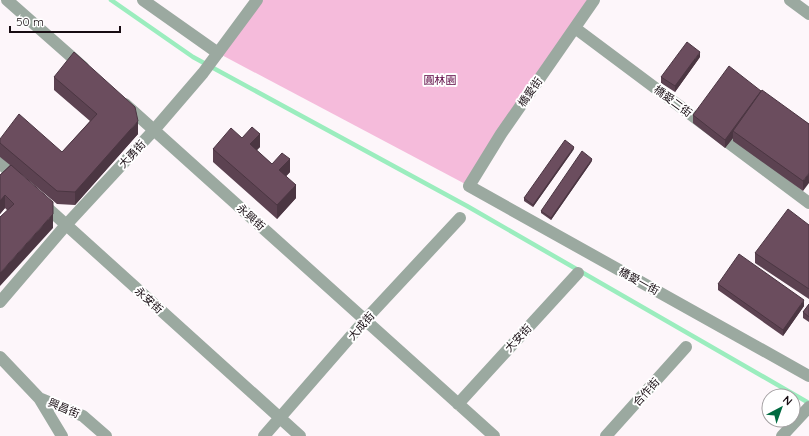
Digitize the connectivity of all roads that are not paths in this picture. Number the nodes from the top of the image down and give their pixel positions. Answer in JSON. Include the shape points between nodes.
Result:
{"nodes":[{"id":1,"x":7,"y":0,"type":"edge"},
{"id":2,"x":143,"y":0,"type":"edge"},
{"id":3,"x":258,"y":0,"type":"edge"},
{"id":4,"x":594,"y":0,"type":"edge"},
{"id":5,"x":790,"y":0,"type":"edge"},
{"id":6,"x":809,"y":14,"type":"edge"},
{"id":7,"x":575,"y":28,"type":"junction"},
{"id":8,"x":216,"y":56,"type":"junction"},
{"id":9,"x":90,"y":73,"type":"edge"},
{"id":10,"x":113,"y":94,"type":"edge"},
{"id":11,"x":154,"y":130,"type":"junction"},
{"id":12,"x":0,"y":164,"type":"edge"},
{"id":13,"x":469,"y":186,"type":"joint"},
{"id":14,"x":809,"y":203,"type":"edge"},
{"id":15,"x":460,"y":218,"type":"dead end"},
{"id":16,"x":66,"y":226,"type":"junction"},
{"id":17,"x":578,"y":273,"type":"dead end"},
{"id":18,"x":0,"y":302,"type":"edge"},
{"id":19,"x":366,"y":320,"type":"junction"},
{"id":20,"x":686,"y":347,"type":"dead end"},
{"id":21,"x":0,"y":357,"type":"edge"},
{"id":22,"x":809,"y":376,"type":"edge"},
{"id":23,"x":39,"y":398,"type":"junction"},
{"id":24,"x":458,"y":404,"type":"junction"},
{"id":25,"x":808,"y":408,"type":"edge"},
{"id":26,"x":280,"y":418,"type":"junction"},
{"id":27,"x":62,"y":436,"type":"edge"},
{"id":28,"x":106,"y":436,"type":"edge"},
{"id":29,"x":264,"y":436,"type":"edge"},
{"id":30,"x":300,"y":436,"type":"edge"},
{"id":31,"x":494,"y":436,"type":"edge"},
{"id":32,"x":606,"y":436,"type":"edge"},
{"id":33,"x":782,"y":436,"type":"edge"}],
"edges":[{"from":1,"to":9,"type":"street"},
{"from":2,"to":8,"type":"street"},
{"from":3,"to":8,"type":"street","name":"大勇街"},
{"from":4,"to":7,"type":"street","name":"橋愛街"},
{"from":5,"to":6,"type":"street"},
{"from":7,"to":13,"type":"street","name":"橋愛街","via":[[501,134]]},
{"from":7,"to":14,"type":"street","name":"橋愛二街"},
{"from":8,"to":11,"type":"street","name":"大勇街"},
{"from":10,"to":11,"type":"street","name":"永興街"},
{"from":11,"to":16,"type":"street","name":"大勇街"},
{"from":11,"to":19,"type":"street","name":"永興街"},
{"from":12,"to":16,"type":"street","name":"永安街"},
{"from":13,"to":22,"type":"street","name":"橋愛一街"},
{"from":15,"to":19,"type":"street","name":"大成街"},
{"from":16,"to":18,"type":"street","name":"大勇街"},
{"from":16,"to":26,"type":"street","name":"永安街"},
{"from":17,"to":24,"type":"street","name":"大安街"},
{"from":19,"to":24,"type":"street","name":"永興街"},
{"from":19,"to":26,"type":"street","name":"大成街"},
{"from":20,"to":32,"type":"street","name":"合作街"},
{"from":21,"to":23,"type":"street"},
{"from":23,"to":27,"type":"street"},
{"from":23,"to":28,"type":"street","name":"興昌街","via":[[83,416]]},
{"from":24,"to":31,"type":"street","name":"永興街"},
{"from":25,"to":33,"type":"street"},
{"from":26,"to":29,"type":"street","name":"大成街"},
{"from":26,"to":30,"type":"street","name":"永安街"}]}
